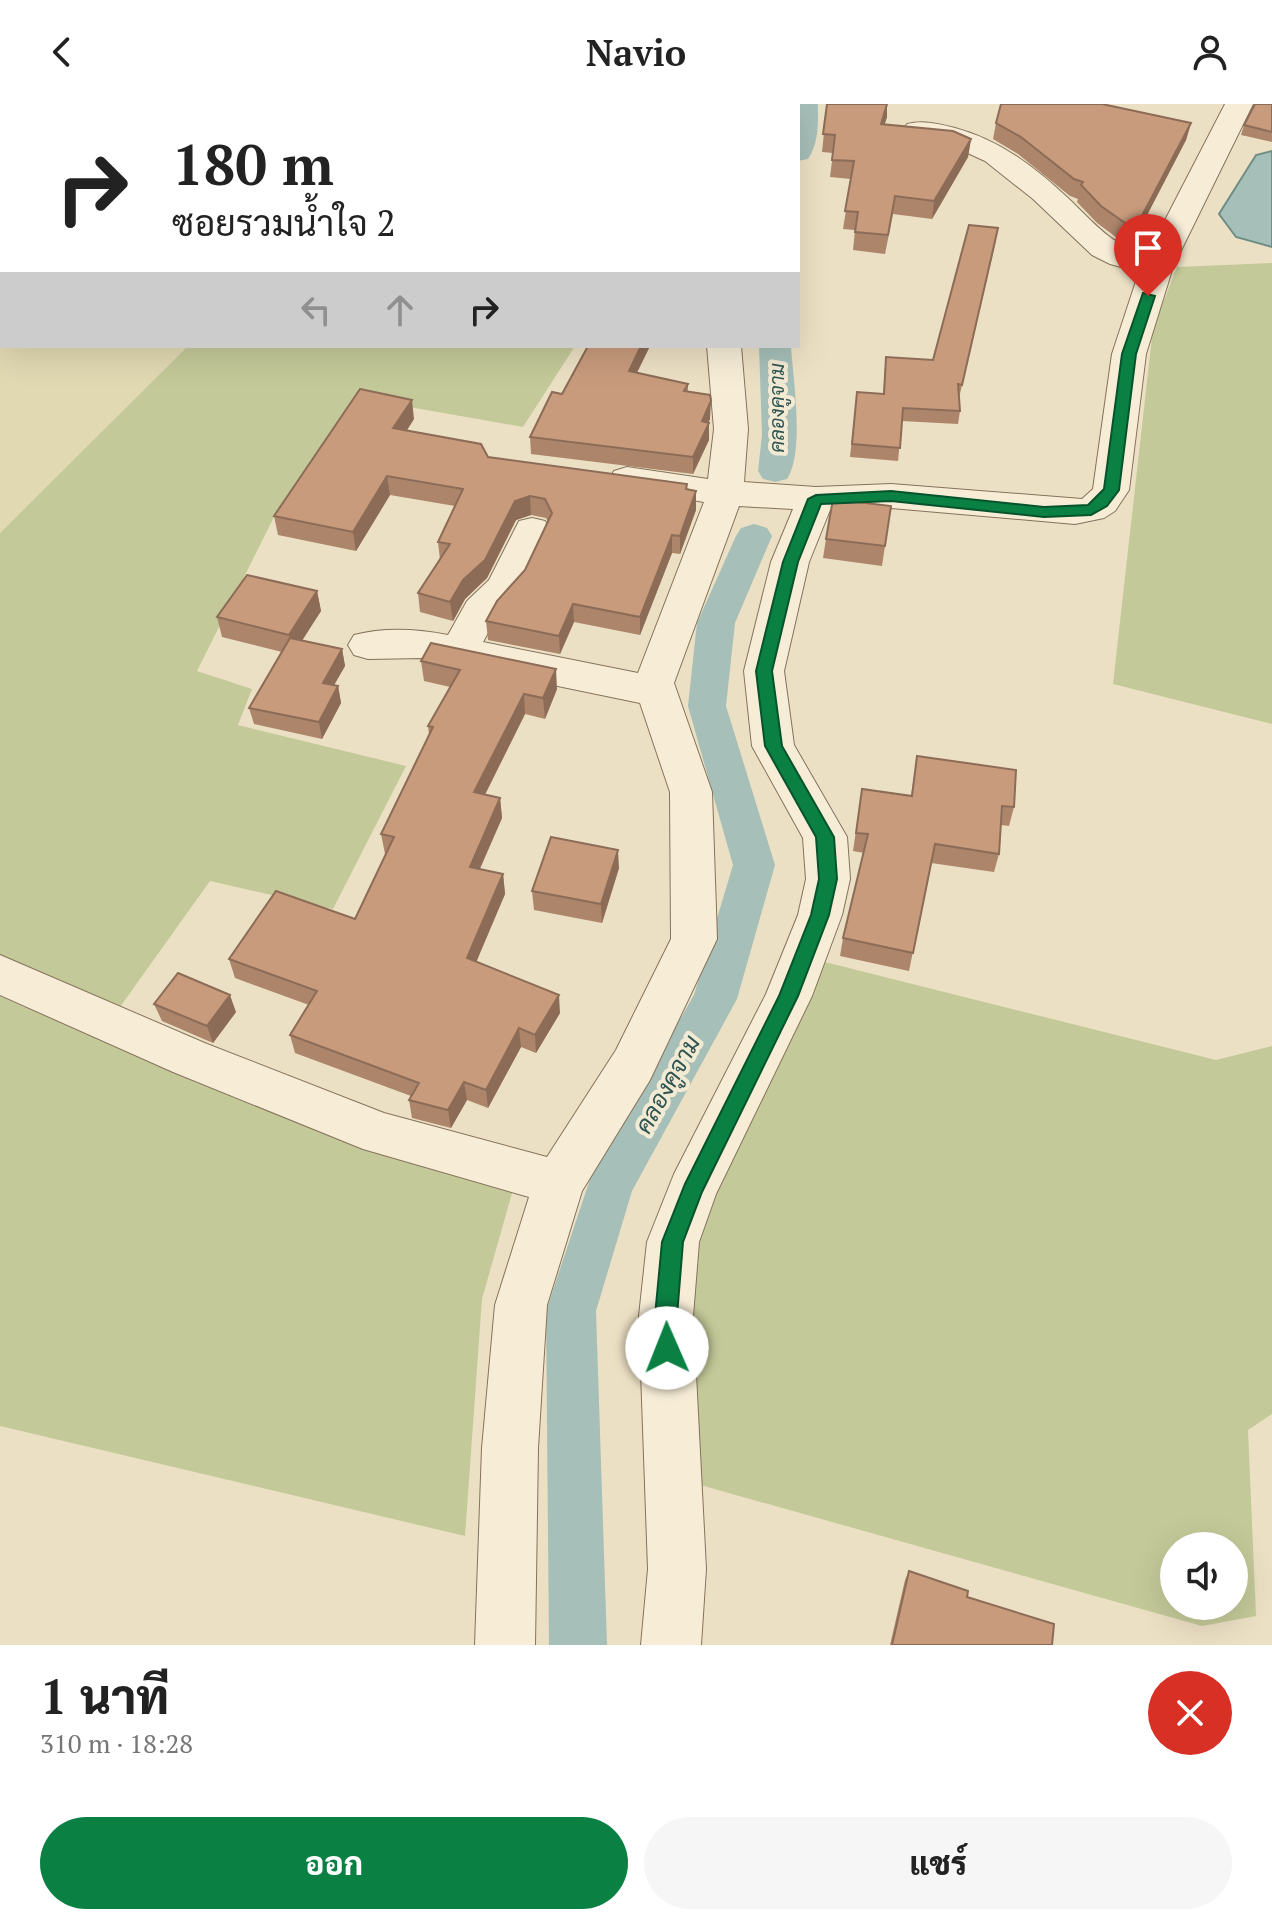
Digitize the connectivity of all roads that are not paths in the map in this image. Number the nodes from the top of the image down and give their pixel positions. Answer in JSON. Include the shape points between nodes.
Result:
{"nodes":[{"id":1,"x":1239,"y":104,"type":"edge"},
{"id":2,"x":917,"y":130,"type":"edge"},
{"id":3,"x":1157,"y":267,"type":"junction"},
{"id":4,"x":724,"y":348,"type":"edge"},
{"id":5,"x":593,"y":475,"type":"edge"},
{"id":6,"x":725,"y":493,"type":"junction"},
{"id":7,"x":816,"y":499,"type":"junction"},
{"id":8,"x":532,"y":530,"type":"dead end"},
{"id":9,"x":368,"y":645,"type":"dead end"},
{"id":10,"x":459,"y":651,"type":"junction"},
{"id":11,"x":655,"y":691,"type":"junction"},
{"id":12,"x":0,"y":974,"type":"edge"},
{"id":13,"x":559,"y":1183,"type":"junction"},
{"id":14,"x":505,"y":1645,"type":"edge"},
{"id":15,"x":671,"y":1645,"type":"edge"}],
"edges":[{"from":1,"to":3,"type":"street"},
{"from":2,"to":3,"type":"street","via":[[944,131],[992,150],[1095,244],[1113,255]]},
{"from":3,"to":7,"type":"street","via":[[1129,354],[1111,490],[1102,503],[1075,512],[891,496]]},
{"from":4,"to":6,"type":"street","via":[[731,429]]},
{"from":5,"to":6,"type":"street"},
{"from":6,"to":7,"type":"street"},
{"from":6,"to":11,"type":"street"},
{"from":7,"to":15,"type":"street","via":[[790,562],[764,671],[773,746],[825,837],[828,879],[789,996],[692,1190],[673,1242],[666,1316],[677,1569]]},
{"from":8,"to":10,"type":"street","via":[[505,587],[481,610]]},
{"from":9,"to":10,"type":"street","via":[[423,644]]},
{"from":10,"to":11,"type":"street"},
{"from":11,"to":13,"type":"street","via":[[691,792],[694,939],[633,1065]]},
{"from":12,"to":13,"type":"street","via":[[380,1134]]},
{"from":13,"to":14,"type":"street","via":[[521,1305],[510,1448]]}]}
